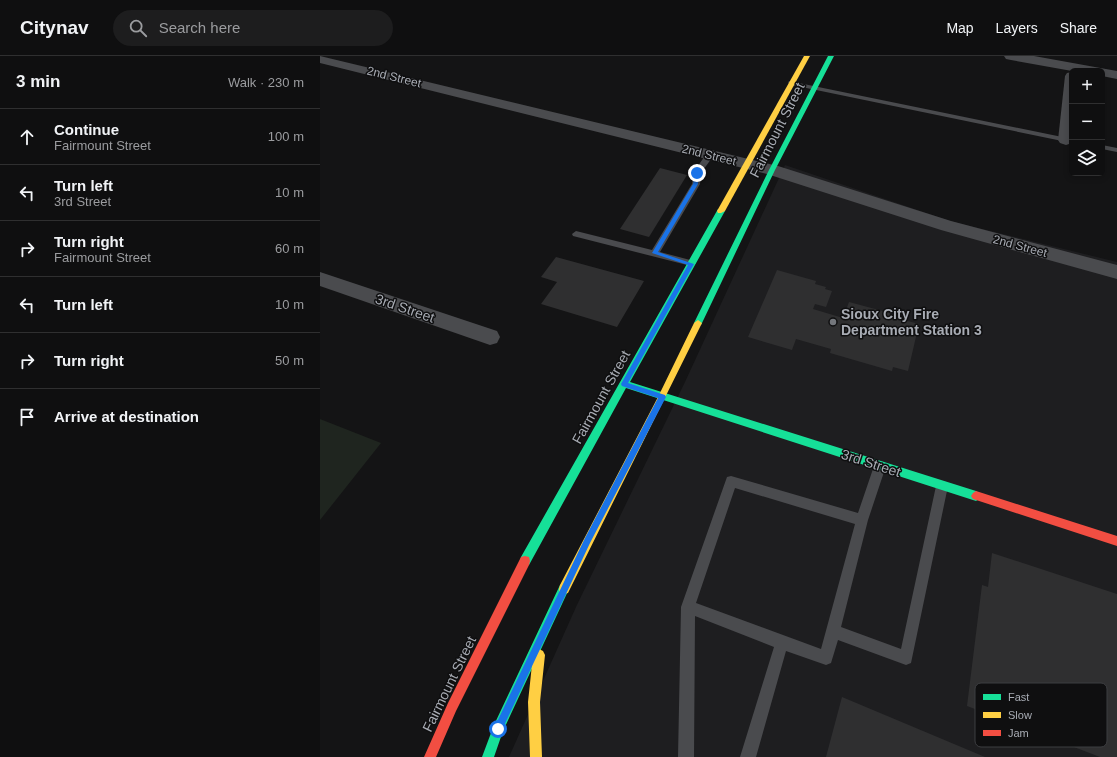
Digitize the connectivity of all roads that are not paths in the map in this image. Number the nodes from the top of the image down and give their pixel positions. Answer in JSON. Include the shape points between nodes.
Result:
{"nodes":[{"id":1,"x":807,"y":56,"type":"edge"},
{"id":2,"x":831,"y":56,"type":"edge"},
{"id":3,"x":1011,"y":56,"type":"edge"},
{"id":4,"x":320,"y":59,"type":"edge"},
{"id":5,"x":1069,"y":70,"type":"edge"},
{"id":6,"x":1105,"y":73,"type":"edge"},
{"id":7,"x":1117,"y":75,"type":"edge"},
{"id":8,"x":792,"y":83,"type":"junction"},
{"id":9,"x":814,"y":88,"type":"junction"},
{"id":10,"x":1071,"y":104,"type":"edge"},
{"id":11,"x":1069,"y":140,"type":"edge"},
{"id":12,"x":1069,"y":141,"type":"edge"},
{"id":13,"x":1105,"y":148,"type":"edge"},
{"id":14,"x":1117,"y":150,"type":"edge"},
{"id":15,"x":710,"y":155,"type":"junction"},
{"id":16,"x":748,"y":164,"type":"junction"},
{"id":17,"x":772,"y":170,"type":"junction"},
{"id":18,"x":576,"y":234,"type":"dead end"},
{"id":19,"x":655,"y":253,"type":"junction"},
{"id":20,"x":691,"y":264,"type":"junction"},
{"id":21,"x":1117,"y":272,"type":"edge"},
{"id":22,"x":320,"y":279,"type":"edge"},
{"id":23,"x":490,"y":337,"type":"dead end"},
{"id":24,"x":624,"y":384,"type":"junction"},
{"id":25,"x":662,"y":397,"type":"junction"},
{"id":26,"x":880,"y":466,"type":"junction"},
{"id":27,"x":942,"y":486,"type":"junction"},
{"id":28,"x":862,"y":520,"type":"junction"},
{"id":29,"x":1117,"y":541,"type":"edge"},
{"id":30,"x":688,"y":607,"type":"junction"},
{"id":31,"x":833,"y":631,"type":"junction"},
{"id":32,"x":540,"y":637,"type":"junction"},
{"id":33,"x":782,"y":643,"type":"junction"},
{"id":34,"x":430,"y":757,"type":"edge"},
{"id":35,"x":488,"y":757,"type":"edge"},
{"id":36,"x":536,"y":757,"type":"edge"},
{"id":37,"x":686,"y":757,"type":"edge"},
{"id":38,"x":748,"y":757,"type":"edge"}],
"edges":[{"from":1,"to":8,"type":"main road","name":"Fairmount Street"},
{"from":2,"to":9,"type":"main road","name":"Fairmount Street"},
{"from":3,"to":5,"type":"street"},
{"from":4,"to":15,"type":"street","name":"2nd Street"},
{"from":6,"to":7,"type":"street"},
{"from":8,"to":9,"type":"lane"},
{"from":8,"to":16,"type":"main road","name":"Fairmount Street"},
{"from":9,"to":12,"type":"lane"},
{"from":9,"to":17,"type":"main road","name":"Fairmount Street"},
{"from":10,"to":11,"type":"street"},
{"from":13,"to":14,"type":"lane"},
{"from":15,"to":16,"type":"street","name":"2nd Street"},
{"from":15,"to":19,"type":"lane","via":[[697,173],[696,184]]},
{"from":16,"to":17,"type":"street","name":"2nd Street"},
{"from":16,"to":20,"type":"main road","name":"Fairmount Street"},
{"from":17,"to":21,"type":"street","name":"2nd Street","via":[[940,224]]},
{"from":17,"to":25,"type":"main road","name":"Fairmount Street"},
{"from":18,"to":19,"type":"lane"},
{"from":19,"to":20,"type":"lane"},
{"from":20,"to":24,"type":"main road","name":"Fairmount Street"},
{"from":22,"to":23,"type":"street","name":"3rd Street"},
{"from":24,"to":25,"type":"main road","name":"3rd Street"},
{"from":24,"to":34,"type":"main road","name":"Fairmount Street","via":[[510,590]]},
{"from":25,"to":26,"type":"main road","name":"3rd Street"},
{"from":25,"to":32,"type":"main road","name":"Fairmount Street"},
{"from":26,"to":27,"type":"main road","name":"3rd Street"},
{"from":26,"to":28,"type":"lane"},
{"from":27,"to":29,"type":"main road","name":"3rd Street"},
{"from":27,"to":31,"type":"lane","via":[[906,658]]},
{"from":28,"to":30,"type":"lane","via":[[731,481]]},
{"from":28,"to":31,"type":"lane"},
{"from":30,"to":33,"type":"lane"},
{"from":30,"to":37,"type":"lane"},
{"from":31,"to":33,"type":"lane","via":[[826,658]]},
{"from":32,"to":35,"type":"main road","name":"Fairmount Street"},
{"from":32,"to":36,"type":"main road","via":[[534,702]]},
{"from":33,"to":38,"type":"lane"}]}
